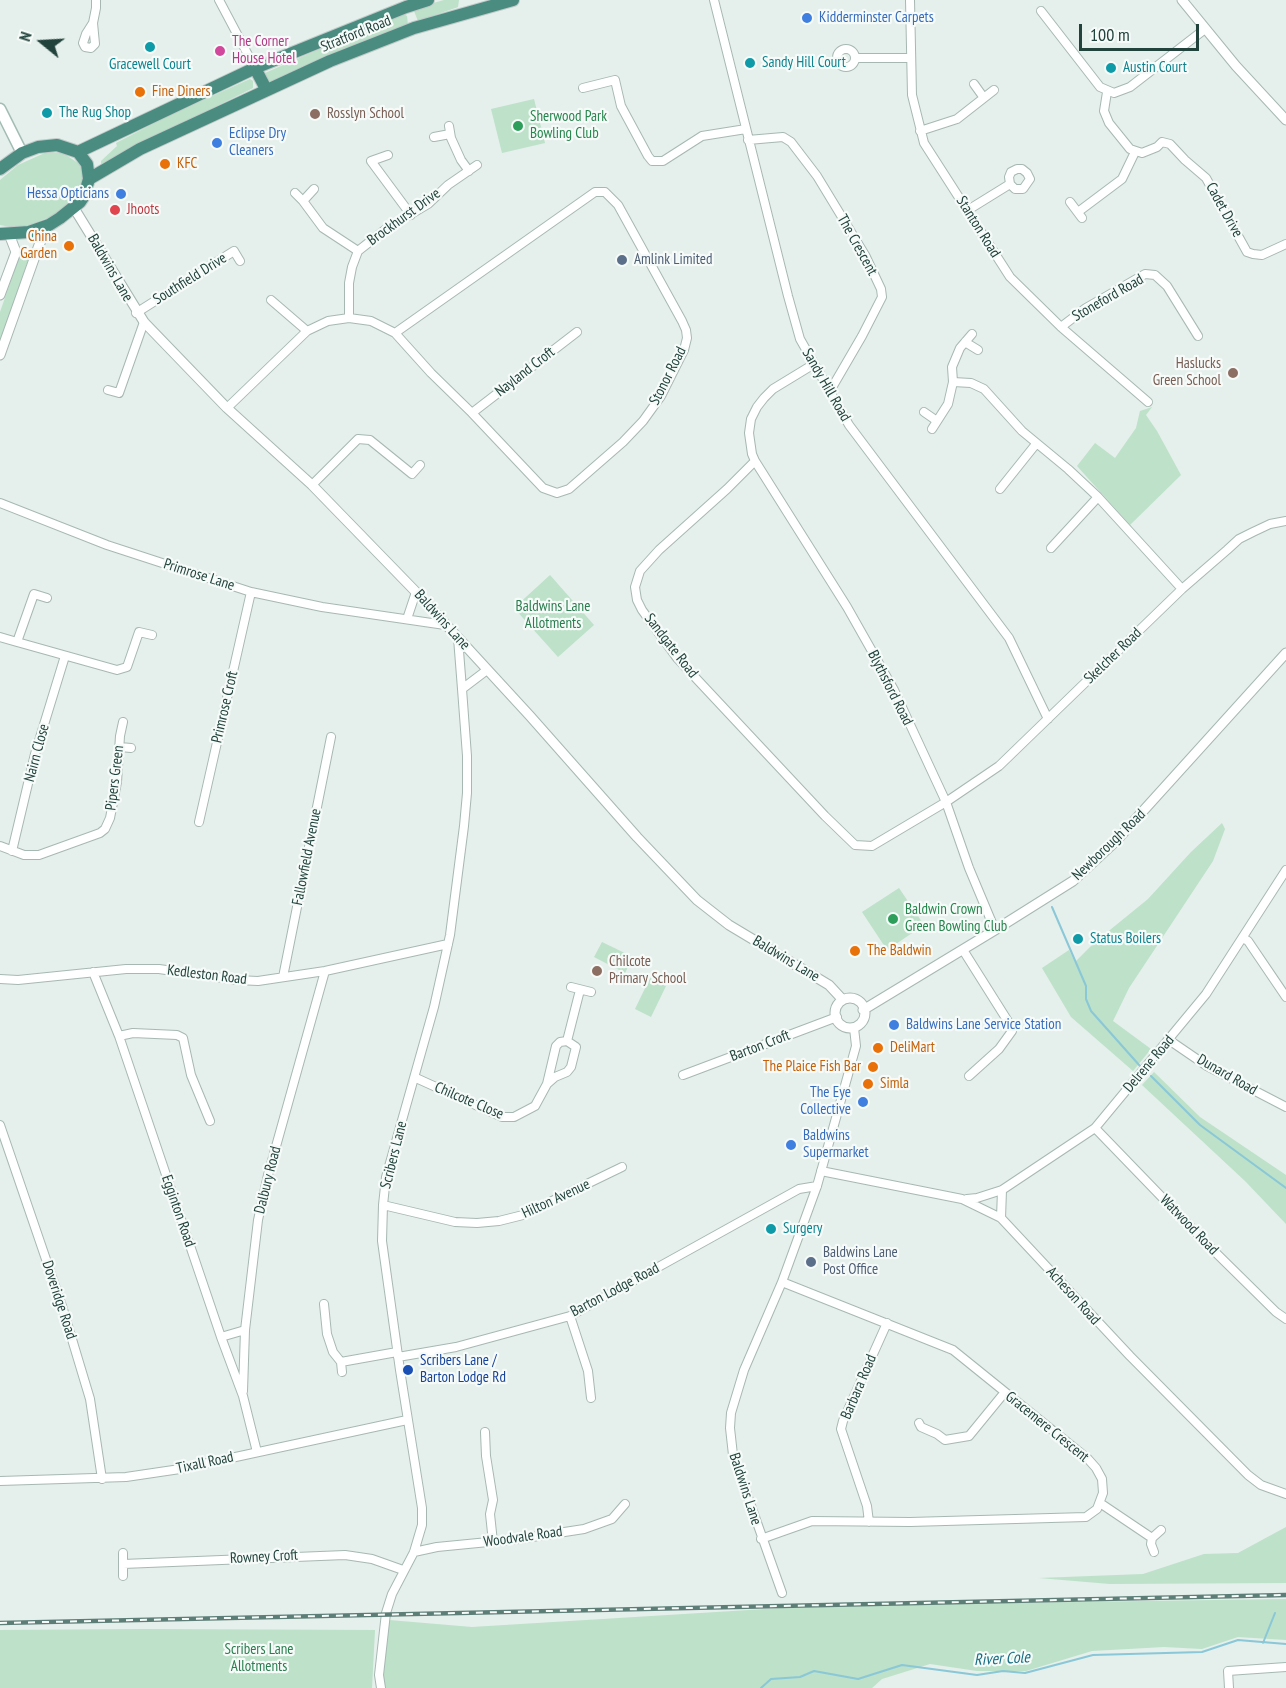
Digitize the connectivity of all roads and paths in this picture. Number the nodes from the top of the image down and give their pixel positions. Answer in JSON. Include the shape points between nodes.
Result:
{"nodes":[{"id":1,"x":96,"y":0,"type":"edge"},
{"id":2,"x":219,"y":0,"type":"edge"},
{"id":3,"x":428,"y":0,"type":"edge"},
{"id":4,"x":513,"y":0,"type":"edge"},
{"id":5,"x":714,"y":0,"type":"edge"},
{"id":6,"x":910,"y":0,"type":"edge"},
{"id":7,"x":1182,"y":0,"type":"edge"},
{"id":8,"x":469,"y":6,"type":"edge"},
{"id":9,"x":406,"y":7,"type":"junction"},
{"id":10,"x":1041,"y":11,"type":"dead end"},
{"id":11,"x":93,"y":24,"type":"dead end"},
{"id":12,"x":414,"y":28,"type":"junction"},
{"id":13,"x":1205,"y":29,"type":"junction"},
{"id":14,"x":856,"y":58,"type":"dead end"},
{"id":15,"x":910,"y":58,"type":"junction"},
{"id":16,"x":255,"y":68,"type":"junction"},
{"id":17,"x":974,"y":84,"type":"dead end"},
{"id":18,"x":584,"y":88,"type":"dead end"},
{"id":19,"x":266,"y":89,"type":"junction"},
{"id":20,"x":994,"y":90,"type":"dead end"},
{"id":21,"x":1107,"y":92,"type":"junction"},
{"id":22,"x":984,"y":98,"type":"junction"},
{"id":23,"x":0,"y":109,"type":"edge"},
{"id":24,"x":1286,"y":120,"type":"edge"},
{"id":25,"x":746,"y":129,"type":"junction"},
{"id":26,"x":920,"y":131,"type":"junction"},
{"id":27,"x":434,"y":137,"type":"dead end"},
{"id":28,"x":748,"y":140,"type":"junction"},
{"id":29,"x":78,"y":152,"type":"junction"},
{"id":30,"x":1135,"y":152,"type":"junction"},
{"id":31,"x":22,"y":153,"type":"junction"},
{"id":32,"x":388,"y":155,"type":"dead end"},
{"id":33,"x":477,"y":165,"type":"dead end"},
{"id":34,"x":0,"y":168,"type":"edge"},
{"id":35,"x":469,"y":171,"type":"junction"},
{"id":36,"x":89,"y":179,"type":"junction"},
{"id":37,"x":1010,"y":184,"type":"dead end"},
{"id":38,"x":314,"y":189,"type":"dead end"},
{"id":39,"x":295,"y":193,"type":"dead end"},
{"id":40,"x":303,"y":201,"type":"junction"},
{"id":41,"x":1070,"y":202,"type":"dead end"},
{"id":42,"x":74,"y":208,"type":"junction"},
{"id":43,"x":968,"y":210,"type":"junction"},
{"id":44,"x":411,"y":215,"type":"junction"},
{"id":45,"x":49,"y":225,"type":"junction"},
{"id":46,"x":3,"y":233,"type":"edge"},
{"id":47,"x":1286,"y":244,"type":"edge"},
{"id":48,"x":358,"y":251,"type":"junction"},
{"id":49,"x":240,"y":261,"type":"dead end"},
{"id":50,"x":0,"y":295,"type":"edge"},
{"id":51,"x":271,"y":300,"type":"dead end"},
{"id":52,"x":136,"y":313,"type":"junction"},
{"id":53,"x":349,"y":318,"type":"junction"},
{"id":54,"x":144,"y":322,"type":"junction"},
{"id":55,"x":1061,"y":327,"type":"junction"},
{"id":56,"x":308,"y":332,"type":"junction"},
{"id":57,"x":577,"y":332,"type":"dead end"},
{"id":58,"x":395,"y":333,"type":"junction"},
{"id":59,"x":972,"y":334,"type":"dead end"},
{"id":60,"x":1198,"y":336,"type":"dead end"},
{"id":61,"x":965,"y":342,"type":"junction"},
{"id":62,"x":978,"y":350,"type":"dead end"},
{"id":63,"x":0,"y":355,"type":"edge"},
{"id":64,"x":814,"y":364,"type":"junction"},
{"id":65,"x":953,"y":382,"type":"junction"},
{"id":66,"x":108,"y":390,"type":"dead end"},
{"id":67,"x":830,"y":391,"type":"junction"},
{"id":68,"x":1148,"y":402,"type":"dead end"},
{"id":69,"x":227,"y":408,"type":"junction"},
{"id":70,"x":924,"y":412,"type":"dead end"},
{"id":71,"x":472,"y":413,"type":"junction"},
{"id":72,"x":937,"y":421,"type":"junction"},
{"id":73,"x":932,"y":429,"type":"dead end"},
{"id":74,"x":1036,"y":444,"type":"junction"},
{"id":75,"x":755,"y":460,"type":"junction"},
{"id":76,"x":420,"y":465,"type":"dead end"},
{"id":77,"x":312,"y":485,"type":"junction"},
{"id":78,"x":1000,"y":489,"type":"dead end"},
{"id":79,"x":1098,"y":497,"type":"junction"},
{"id":80,"x":0,"y":503,"type":"edge"},
{"id":81,"x":1286,"y":521,"type":"edge"},
{"id":82,"x":1051,"y":548,"type":"dead end"},
{"id":83,"x":1182,"y":589,"type":"junction"},
{"id":84,"x":251,"y":592,"type":"junction"},
{"id":85,"x":416,"y":592,"type":"junction"},
{"id":86,"x":47,"y":598,"type":"dead end"},
{"id":87,"x":406,"y":619,"type":"junction"},
{"id":88,"x":446,"y":625,"type":"junction"},
{"id":89,"x":152,"y":635,"type":"dead end"},
{"id":90,"x":0,"y":637,"type":"edge"},
{"id":91,"x":458,"y":638,"type":"junction"},
{"id":92,"x":17,"y":642,"type":"junction"},
{"id":93,"x":1286,"y":653,"type":"edge"},
{"id":94,"x":65,"y":656,"type":"junction"},
{"id":95,"x":487,"y":670,"type":"junction"},
{"id":96,"x":462,"y":689,"type":"junction"},
{"id":97,"x":1048,"y":719,"type":"junction"},
{"id":98,"x":123,"y":722,"type":"dead end"},
{"id":99,"x":331,"y":737,"type":"dead end"},
{"id":100,"x":120,"y":747,"type":"junction"},
{"id":101,"x":130,"y":748,"type":"dead end"},
{"id":102,"x":946,"y":802,"type":"junction"},
{"id":103,"x":199,"y":822,"type":"dead end"},
{"id":104,"x":0,"y":846,"type":"edge"},
{"id":105,"x":12,"y":851,"type":"junction"},
{"id":106,"x":1286,"y":870,"type":"edge"},
{"id":107,"x":995,"y":930,"type":"junction"},
{"id":108,"x":1243,"y":938,"type":"junction"},
{"id":109,"x":448,"y":944,"type":"junction"},
{"id":110,"x":963,"y":950,"type":"junction"},
{"id":111,"x":325,"y":971,"type":"junction"},
{"id":112,"x":93,"y":972,"type":"junction"},
{"id":113,"x":283,"y":977,"type":"junction"},
{"id":114,"x":0,"y":979,"type":"edge"},
{"id":115,"x":571,"y":987,"type":"dead end"},
{"id":116,"x":580,"y":990,"type":"junction"},
{"id":117,"x":591,"y":992,"type":"dead end"},
{"id":118,"x":1286,"y":997,"type":"edge"},
{"id":119,"x":842,"y":999,"type":"junction"},
{"id":120,"x":863,"y":1010,"type":"junction"},
{"id":121,"x":837,"y":1017,"type":"junction"},
{"id":122,"x":854,"y":1028,"type":"junction"},
{"id":123,"x":119,"y":1036,"type":"junction"},
{"id":124,"x":1169,"y":1040,"type":"junction"},
{"id":125,"x":567,"y":1041,"type":"junction"},
{"id":126,"x":683,"y":1075,"type":"dead end"},
{"id":127,"x":969,"y":1076,"type":"dead end"},
{"id":128,"x":416,"y":1078,"type":"junction"},
{"id":129,"x":546,"y":1084,"type":"junction"},
{"id":130,"x":1286,"y":1107,"type":"edge"},
{"id":131,"x":210,"y":1121,"type":"dead end"},
{"id":132,"x":0,"y":1125,"type":"edge"},
{"id":133,"x":1095,"y":1128,"type":"junction"},
{"id":134,"x":622,"y":1167,"type":"dead end"},
{"id":135,"x":821,"y":1171,"type":"junction"},
{"id":136,"x":817,"y":1186,"type":"junction"},
{"id":137,"x":1002,"y":1190,"type":"junction"},
{"id":138,"x":962,"y":1199,"type":"junction"},
{"id":139,"x":382,"y":1205,"type":"junction"},
{"id":140,"x":1001,"y":1218,"type":"junction"},
{"id":141,"x":782,"y":1282,"type":"junction"},
{"id":142,"x":324,"y":1305,"type":"dead end"},
{"id":143,"x":570,"y":1316,"type":"junction"},
{"id":144,"x":1286,"y":1319,"type":"edge"},
{"id":145,"x":887,"y":1323,"type":"junction"},
{"id":146,"x":245,"y":1330,"type":"junction"},
{"id":147,"x":221,"y":1337,"type":"junction"},
{"id":148,"x":398,"y":1355,"type":"junction"},
{"id":149,"x":340,"y":1362,"type":"junction"},
{"id":150,"x":342,"y":1372,"type":"dead end"},
{"id":151,"x":1005,"y":1392,"type":"junction"},
{"id":152,"x":243,"y":1396,"type":"junction"},
{"id":153,"x":591,"y":1398,"type":"dead end"},
{"id":154,"x":407,"y":1420,"type":"junction"},
{"id":155,"x":919,"y":1423,"type":"dead end"},
{"id":156,"x":485,"y":1432,"type":"dead end"},
{"id":157,"x":258,"y":1452,"type":"junction"},
{"id":158,"x":102,"y":1479,"type":"junction"},
{"id":159,"x":0,"y":1481,"type":"edge"},
{"id":160,"x":1286,"y":1494,"type":"edge"},
{"id":161,"x":1100,"y":1503,"type":"junction"},
{"id":162,"x":625,"y":1504,"type":"dead end"},
{"id":163,"x":869,"y":1522,"type":"junction"},
{"id":164,"x":1161,"y":1530,"type":"dead end"},
{"id":165,"x":1152,"y":1538,"type":"junction"},
{"id":166,"x":761,"y":1539,"type":"junction"},
{"id":167,"x":493,"y":1542,"type":"junction"},
{"id":168,"x":414,"y":1552,"type":"junction"},
{"id":169,"x":1154,"y":1552,"type":"dead end"},
{"id":170,"x":123,"y":1553,"type":"dead end"},
{"id":171,"x":123,"y":1564,"type":"junction"},
{"id":172,"x":403,"y":1569,"type":"junction"},
{"id":173,"x":123,"y":1576,"type":"dead end"},
{"id":174,"x":782,"y":1593,"type":"dead end"},
{"id":175,"x":1286,"y":1667,"type":"edge"},
{"id":176,"x":381,"y":1688,"type":"edge"},
{"id":177,"x":1229,"y":1688,"type":"edge"}],
"edges":[{"from":1,"to":11,"type":"street"},
{"from":2,"to":16,"type":"street"},
{"from":3,"to":9,"type":"highway","name":"Stratford Road"},
{"from":4,"to":8,"type":"highway","name":"Stratford Road"},
{"from":5,"to":25,"type":"street","name":"Sandy Hill Road"},
{"from":6,"to":15,"type":"street","name":"Stanton Road"},
{"from":7,"to":13,"type":"street"},
{"from":8,"to":12,"type":"highway","name":"Stratford Road"},
{"from":9,"to":12,"type":"highway"},
{"from":9,"to":16,"type":"highway","name":"Stratford Road"},
{"from":10,"to":21,"type":"street"},
{"from":12,"to":19,"type":"highway","name":"Stratford Road"},
{"from":13,"to":21,"type":"street","via":[[1130,87]]},
{"from":13,"to":24,"type":"street"},
{"from":14,"to":15,"type":"street"},
{"from":15,"to":26,"type":"street","name":"Stanton Road","via":[[912,95]]},
{"from":16,"to":19,"type":"highway"},
{"from":16,"to":29,"type":"highway","name":"Stratford Road"},
{"from":17,"to":22,"type":"street"},
{"from":18,"to":25,"type":"street","via":[[615,80],[621,106],[652,161],[663,160],[702,136]]},
{"from":19,"to":36,"type":"highway","name":"Stratford Road","via":[[140,149]]},
{"from":20,"to":22,"type":"street"},
{"from":21,"to":30,"type":"street","via":[[1104,111],[1108,123]]},
{"from":22,"to":26,"type":"street","via":[[957,119]]},
{"from":23,"to":31,"type":"main road"},
{"from":25,"to":28,"type":"street","name":"Sandy Hill Road"},
{"from":26,"to":43,"type":"street","name":"Stanton Road"},
{"from":27,"to":35,"type":"street","via":[[450,130]]},
{"from":28,"to":64,"type":"street","name":"Sandy Hill Road","via":[[800,339]]},
{"from":28,"to":67,"type":"street","name":"The Crescent","via":[[783,137],[791,142],[817,176],[881,289],[882,297]]},
{"from":29,"to":31,"type":"highway","via":[[46,145]]},
{"from":29,"to":36,"type":"highway","via":[[87,164]]},
{"from":30,"to":41,"type":"street","via":[[1122,179],[1080,215]]},
{"from":30,"to":47,"type":"street","name":"Cadet Drive","via":[[1150,150],[1162,142],[1170,144],[1206,178],[1247,252],[1262,255]]},
{"from":31,"to":34,"type":"highway"},
{"from":32,"to":44,"type":"street","via":[[368,158]]},
{"from":33,"to":35,"type":"street","name":"Brockhurst Drive"},
{"from":35,"to":44,"type":"street","name":"Brockhurst Drive"},
{"from":36,"to":42,"type":"highway","via":[[84,196]]},
{"from":37,"to":43,"type":"street"},
{"from":38,"to":40,"type":"street"},
{"from":39,"to":40,"type":"street"},
{"from":40,"to":48,"type":"street","via":[[323,228]]},
{"from":42,"to":45,"type":"highway"},
{"from":42,"to":52,"type":"street","name":"Baldwins Lane"},
{"from":43,"to":55,"type":"street","name":"Stanton Road","via":[[1010,277]]},
{"from":44,"to":48,"type":"street","name":"Brockhurst Drive","via":[[386,228]]},
{"from":45,"to":46,"type":"highway","via":[[29,232]]},
{"from":45,"to":63,"type":"street"},
{"from":46,"to":50,"type":"street","via":[[15,252]]},
{"from":48,"to":53,"type":"street","name":"Brockhurst Drive","via":[[349,283]]},
{"from":49,"to":52,"type":"street","name":"Southfield Drive","via":[[234,251]]},
{"from":51,"to":56,"type":"street"},
{"from":52,"to":54,"type":"street","name":"Baldwins Lane"},
{"from":53,"to":56,"type":"street","name":"Stonor Road","via":[[327,321]]},
{"from":53,"to":58,"type":"street","name":"Stonor Road","via":[[371,321]]},
{"from":54,"to":66,"type":"street","via":[[119,393]]},
{"from":54,"to":69,"type":"street","name":"Baldwins Lane"},
{"from":55,"to":60,"type":"street","name":"Stoneford Road","via":[[1145,274],[1155,276],[1167,286]]},
{"from":55,"to":68,"type":"street","name":"Stanton Road"},
{"from":56,"to":69,"type":"street","name":"Stonor Road"},
{"from":57,"to":71,"type":"street","name":"Nayland Croft"},
{"from":58,"to":71,"type":"street","name":"Stonor Road"},
{"from":58,"to":71,"type":"street","name":"Stonor Road","via":[[595,192],[605,192],[618,205],[686,330],[684,350],[662,396],[623,442],[569,489],[557,493],[543,488]]},
{"from":59,"to":61,"type":"street"},
{"from":61,"to":62,"type":"street"},
{"from":61,"to":65,"type":"street","via":[[952,367]]},
{"from":64,"to":67,"type":"street","name":"Sandy Hill Road"},
{"from":64,"to":75,"type":"street","via":[[773,389],[757,407],[749,433]]},
{"from":65,"to":72,"type":"street","via":[[948,405]]},
{"from":65,"to":74,"type":"street","via":[[984,389]]},
{"from":67,"to":97,"type":"street","name":"Sandy Hill Road","via":[[849,425],[1009,638]]},
{"from":69,"to":77,"type":"street","name":"Baldwins Lane"},
{"from":70,"to":72,"type":"street"},
{"from":72,"to":73,"type":"street"},
{"from":74,"to":78,"type":"street"},
{"from":74,"to":79,"type":"street"},
{"from":75,"to":102,"type":"street","name":"Blythsford Road","via":[[888,680]]},
{"from":75,"to":102,"type":"street","name":"Sandgate Road","via":[[640,571],[635,587],[642,610],[676,658],[855,845],[872,846]]},
{"from":76,"to":77,"type":"street","via":[[412,474],[370,440],[358,439]]},
{"from":77,"to":85,"type":"street","name":"Baldwins Lane"},
{"from":79,"to":82,"type":"street"},
{"from":79,"to":83,"type":"street"},
{"from":80,"to":84,"type":"street","name":"Primrose Lane","via":[[107,545]]},
{"from":81,"to":83,"type":"street","name":"Skelcher Road","via":[[1239,539]]},
{"from":83,"to":97,"type":"street","name":"Skelcher Road"},
{"from":84,"to":87,"type":"street","name":"Primrose Lane"},
{"from":84,"to":103,"type":"street","name":"Primrose Croft"},
{"from":85,"to":87,"type":"street"},
{"from":85,"to":88,"type":"street","name":"Baldwins Lane"},
{"from":86,"to":92,"type":"street","via":[[34,594]]},
{"from":87,"to":88,"type":"street","name":"Primrose Lane"},
{"from":88,"to":91,"type":"street","name":"Baldwins Lane"},
{"from":89,"to":94,"type":"street","via":[[140,632],[127,667],[117,670]]},
{"from":90,"to":92,"type":"street"},
{"from":91,"to":95,"type":"street","name":"Baldwins Lane"},
{"from":91,"to":96,"type":"street","name":"Scribers Lane"},
{"from":92,"to":94,"type":"street"},
{"from":93,"to":107,"type":"street","name":"Newborough Road","via":[[1098,859],[1073,880]]},
{"from":94,"to":105,"type":"street","name":"Nairn Close","via":[[35,754]]},
{"from":95,"to":96,"type":"street"},
{"from":95,"to":119,"type":"street","name":"Baldwins Lane","via":[[697,900],[729,926],[829,985]]},
{"from":96,"to":109,"type":"street","name":"Scribers Lane","via":[[467,793]]},
{"from":97,"to":102,"type":"street","name":"Skelcher Road","via":[[999,766]]},
{"from":98,"to":100,"type":"street","name":"Pipers Green"},
{"from":99,"to":113,"type":"street","name":"Fallowfield Avenue"},
{"from":100,"to":101,"type":"street"},
{"from":100,"to":105,"type":"street","name":"Pipers Green","via":[[117,782],[105,829],[39,855]]},
{"from":102,"to":107,"type":"street","name":"Blythsford Road"},
{"from":104,"to":105,"type":"street","name":"Pipers Green"},
{"from":106,"to":108,"type":"street","name":"Delrene Road"},
{"from":107,"to":110,"type":"street","name":"Newborough Road"},
{"from":108,"to":118,"type":"street"},
{"from":108,"to":124,"type":"street","name":"Delrene Road"},
{"from":109,"to":111,"type":"street","name":"Kedleston Road"},
{"from":109,"to":128,"type":"street","name":"Scribers Lane"},
{"from":110,"to":120,"type":"street","name":"Newborough Road"},
{"from":110,"to":127,"type":"street","via":[[1012,1031],[999,1049]]},
{"from":111,"to":113,"type":"street","name":"Kedleston Road"},
{"from":111,"to":146,"type":"street","name":"Dalbury Road","via":[[268,1175],[258,1220]]},
{"from":112,"to":113,"type":"street","name":"Kedleston Road","via":[[159,969],[237,980]]},
{"from":112,"to":114,"type":"street","name":"Kedleston Road"},
{"from":112,"to":123,"type":"street","name":"Egginton Road"},
{"from":115,"to":116,"type":"street"},
{"from":116,"to":117,"type":"street"},
{"from":116,"to":125,"type":"street","name":"Chilcote Close"},
{"from":119,"to":120,"type":"street","via":[[857,1000]]},
{"from":119,"to":121,"type":"street","via":[[837,1005]]},
{"from":120,"to":122,"type":"street","via":[[863,1020]]},
{"from":121,"to":122,"type":"street","via":[[842,1026]]},
{"from":121,"to":126,"type":"street","name":"Barton Croft"},
{"from":122,"to":135,"type":"street","name":"Baldwins Lane","via":[[856,1046]]},
{"from":123,"to":131,"type":"street","via":[[142,1033],[183,1038],[191,1076]]},
{"from":123,"to":147,"type":"street","name":"Egginton Road"},
{"from":124,"to":130,"type":"street","name":"Dunard Road","via":[[1207,1066]]},
{"from":124,"to":133,"type":"street","name":"Delrene Road"},
{"from":125,"to":129,"type":"street","name":"Chilcote Close","via":[[556,1046]]},
{"from":125,"to":129,"type":"street","via":[[576,1047],[571,1066]]},
{"from":128,"to":129,"type":"street","name":"Chilcote Close","via":[[507,1118],[536,1106]]},
{"from":128,"to":139,"type":"street","name":"Scribers Lane","via":[[386,1177]]},
{"from":132,"to":158,"type":"street","name":"Doveridge Road","via":[[90,1399]]},
{"from":133,"to":137,"type":"street","name":"Delrene Road"},
{"from":133,"to":144,"type":"street","name":"Watwood Road"},
{"from":134,"to":139,"type":"street","name":"Hilton Avenue","via":[[523,1215],[499,1221],[455,1222]]},
{"from":135,"to":136,"type":"street","name":"Baldwins Lane"},
{"from":135,"to":138,"type":"street","name":"Acheson Road"},
{"from":136,"to":141,"type":"street","name":"Baldwins Lane"},
{"from":136,"to":143,"type":"street","name":"Barton Lodge Road","via":[[799,1189]]},
{"from":137,"to":138,"type":"street","name":"Delrene Road"},
{"from":137,"to":140,"type":"street"},
{"from":138,"to":140,"type":"street","name":"Acheson Road"},
{"from":139,"to":148,"type":"street","name":"Scribers Lane","via":[[382,1241]]},
{"from":140,"to":160,"type":"street","name":"Acheson Road","via":[[1248,1475],[1261,1485]]},
{"from":141,"to":145,"type":"street","name":"Gracemere Crescent"},
{"from":141,"to":166,"type":"street","name":"Baldwins Lane","via":[[744,1370],[730,1420],[733,1455]]},
{"from":142,"to":149,"type":"street","via":[[327,1334]]},
{"from":143,"to":148,"type":"street","name":"Barton Lodge Road","via":[[456,1347]]},
{"from":143,"to":153,"type":"street","via":[[588,1371]]},
{"from":145,"to":151,"type":"street","name":"Gracemere Crescent","via":[[953,1350]]},
{"from":145,"to":163,"type":"street","name":"Barbara Road","via":[[841,1429]]},
{"from":146,"to":147,"type":"street"},
{"from":146,"to":152,"type":"street","name":"Dalbury Road"},
{"from":147,"to":152,"type":"street","name":"Egginton Road"},
{"from":148,"to":149,"type":"street","name":"Barton Lodge Road"},
{"from":148,"to":154,"type":"street","name":"Scribers Lane"},
{"from":149,"to":150,"type":"street"},
{"from":151,"to":155,"type":"street","via":[[969,1436],[945,1440]]},
{"from":151,"to":161,"type":"street","name":"Gracemere Crescent","via":[[1096,1468],[1104,1485]]},
{"from":152,"to":157,"type":"street","name":"Egginton Road"},
{"from":154,"to":157,"type":"street","name":"Tixall Road"},
{"from":154,"to":168,"type":"street","name":"Scribers Lane","via":[[422,1508],[422,1525]]},
{"from":156,"to":167,"type":"street","via":[[493,1500]]},
{"from":157,"to":158,"type":"street","name":"Tixall Road","via":[[180,1469]]},
{"from":158,"to":159,"type":"street","name":"Tixall Road"},
{"from":161,"to":163,"type":"street","via":[[1092,1514],[1073,1519]]},
{"from":161,"to":165,"type":"street"},
{"from":162,"to":167,"type":"street","name":"Woodvale Road","via":[[612,1519],[584,1529]]},
{"from":163,"to":166,"type":"street","via":[[812,1521]]},
{"from":164,"to":165,"type":"street"},
{"from":165,"to":169,"type":"street"},
{"from":166,"to":174,"type":"street","name":"Baldwins Lane"},
{"from":167,"to":168,"type":"street","name":"Woodvale Road"},
{"from":168,"to":172,"type":"street","name":"Scribers Lane"},
{"from":170,"to":171,"type":"street"},
{"from":171,"to":172,"type":"street","name":"Rowney Croft","via":[[345,1555]]},
{"from":171,"to":173,"type":"street"},
{"from":172,"to":176,"type":"street","name":"Scribers Lane","via":[[386,1613]]},
{"from":175,"to":177,"type":"street","via":[[1228,1671]]}]}
